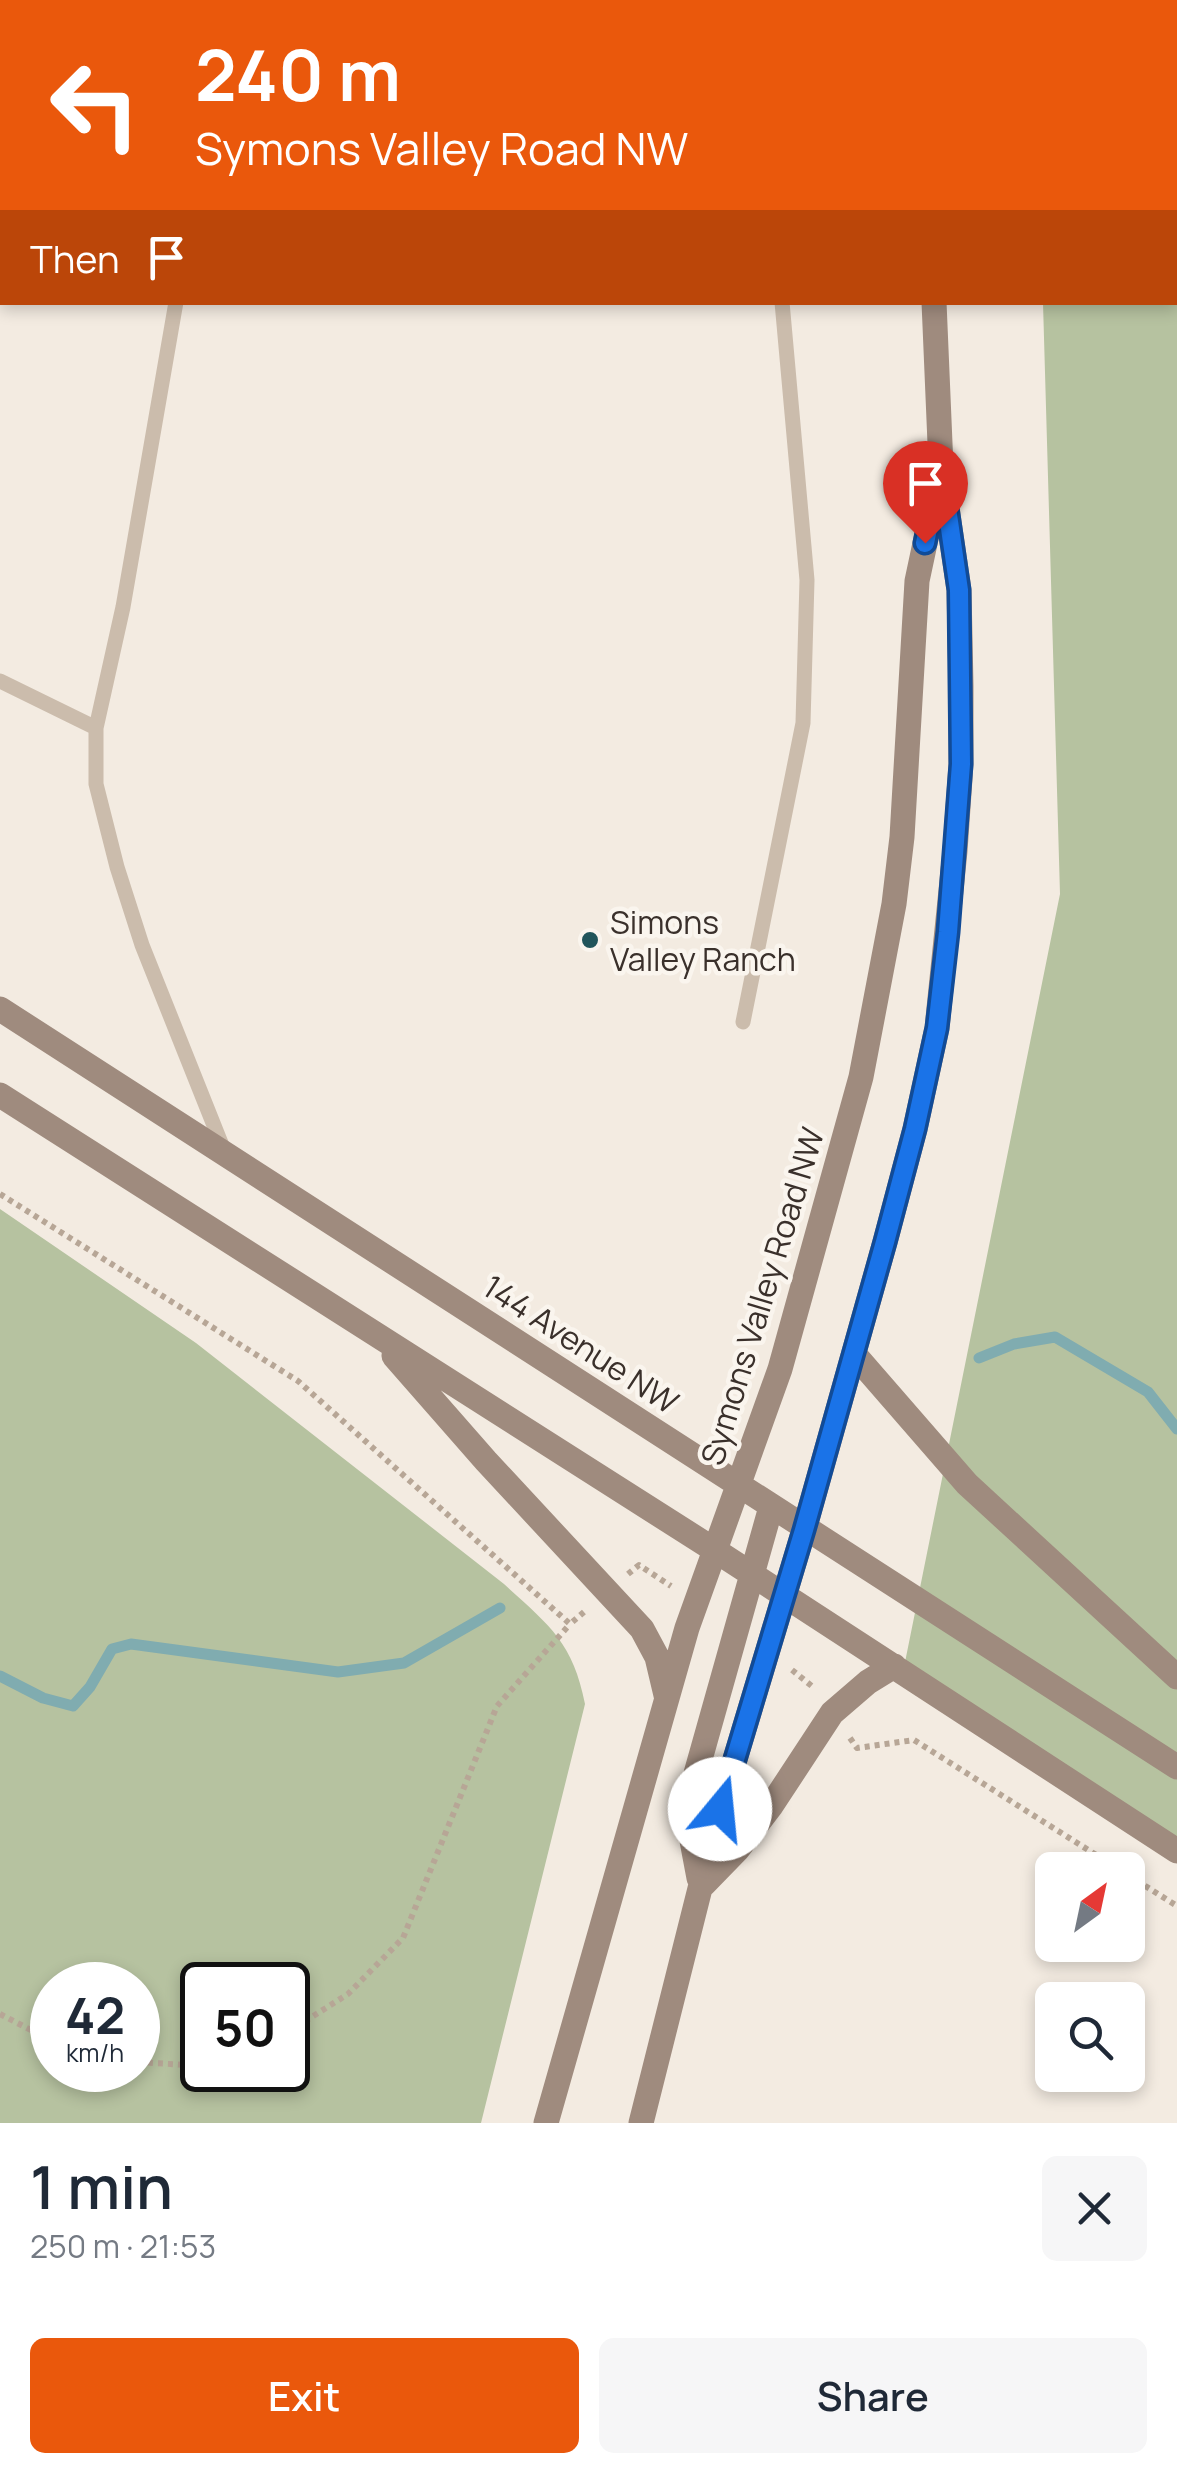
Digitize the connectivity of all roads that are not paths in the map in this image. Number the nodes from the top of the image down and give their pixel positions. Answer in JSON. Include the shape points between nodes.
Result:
{"nodes":[{"id":1,"x":175,"y":305,"type":"edge"},
{"id":2,"x":782,"y":305,"type":"edge"},
{"id":3,"x":934,"y":305,"type":"edge"},
{"id":4,"x":941,"y":467,"type":"junction"},
{"id":5,"x":0,"y":681,"type":"edge"},
{"id":6,"x":96,"y":728,"type":"junction"},
{"id":7,"x":0,"y":1009,"type":"edge"},
{"id":8,"x":743,"y":1022,"type":"dead end"},
{"id":9,"x":0,"y":1095,"type":"edge"},
{"id":10,"x":226,"y":1152,"type":"junction"},
{"id":11,"x":374,"y":1333,"type":"junction"},
{"id":12,"x":854,"y":1354,"type":"junction"},
{"id":13,"x":739,"y":1485,"type":"junction"},
{"id":14,"x":771,"y":1507,"type":"junction"},
{"id":15,"x":804,"y":1530,"type":"junction"},
{"id":16,"x":713,"y":1549,"type":"junction"},
{"id":17,"x":750,"y":1573,"type":"junction"},
{"id":18,"x":785,"y":1595,"type":"junction"},
{"id":19,"x":894,"y":1666,"type":"junction"},
{"id":20,"x":1177,"y":1677,"type":"edge"},
{"id":21,"x":667,"y":1698,"type":"junction"},
{"id":22,"x":1177,"y":1767,"type":"edge"},
{"id":23,"x":1177,"y":1851,"type":"edge"},
{"id":24,"x":700,"y":1888,"type":"junction"},
{"id":25,"x":546,"y":2123,"type":"edge"},
{"id":26,"x":641,"y":2123,"type":"edge"}],
"edges":[{"from":1,"to":6,"type":"lane"},
{"from":2,"to":8,"type":"lane","via":[[807,580],[803,723]]},
{"from":3,"to":4,"type":"main road","name":"Symons Valley Road NW"},
{"from":4,"to":12,"type":"main road","name":"Symons Valley Road NW","via":[[961,632],[961,764],[948,932],[937,1028],[915,1129]]},
{"from":4,"to":13,"type":"main road","name":"Symons Valley Road NW","via":[[917,581],[894,904],[861,1077],[780,1369]]},
{"from":5,"to":6,"type":"lane"},
{"from":6,"to":10,"type":"lane","via":[[96,784],[117,867]]},
{"from":7,"to":10,"type":"main road","name":"144 Avenue NW"},
{"from":9,"to":11,"type":"main road"},
{"from":10,"to":13,"type":"main road","name":"144 Avenue NW"},
{"from":11,"to":16,"type":"main road"},
{"from":11,"to":21,"type":"main road","via":[[642,1629]]},
{"from":12,"to":15,"type":"main road","name":"Symons Valley Road NW"},
{"from":12,"to":20,"type":"main road","via":[[967,1484]]},
{"from":13,"to":14,"type":"main road","name":"144 Avenue NW"},
{"from":13,"to":16,"type":"main road","name":"Symons Valley Road NW"},
{"from":14,"to":15,"type":"main road","name":"144 Avenue NW"},
{"from":14,"to":17,"type":"main road"},
{"from":15,"to":18,"type":"main road","name":"Symons Valley Road NW"},
{"from":15,"to":22,"type":"main road","name":"144 Avenue NW"},
{"from":16,"to":17,"type":"main road"},
{"from":16,"to":21,"type":"main road","name":"Symons Valley Road NW"},
{"from":17,"to":18,"type":"main road"},
{"from":17,"to":24,"type":"main road","via":[[686,1809]]},
{"from":18,"to":19,"type":"main road"},
{"from":18,"to":24,"type":"main road","name":"Symons Valley Road NW"},
{"from":19,"to":23,"type":"main road"},
{"from":19,"to":24,"type":"main road","via":[[832,1713],[760,1820]]},
{"from":21,"to":25,"type":"main road","name":"Symons Valley Road NW"},
{"from":24,"to":26,"type":"main road","name":"Symons Valley Road NW"}]}
